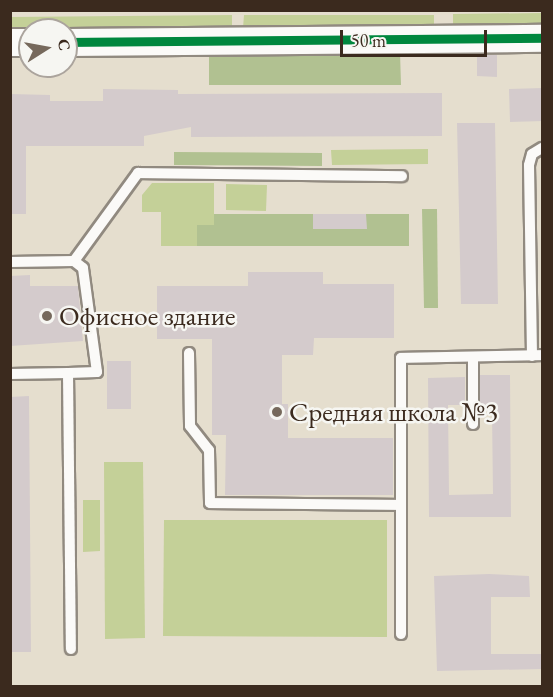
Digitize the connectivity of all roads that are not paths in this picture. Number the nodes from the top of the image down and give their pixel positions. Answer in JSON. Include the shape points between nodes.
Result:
{"nodes":[{"id":1,"x":543,"y":38,"type":"edge"},
{"id":2,"x":78,"y":42,"type":"edge"},
{"id":3,"x":543,"y":148,"type":"edge"},
{"id":4,"x":402,"y":176,"type":"dead end"},
{"id":5,"x":74,"y":261,"type":"junction"},
{"id":6,"x":10,"y":262,"type":"edge"},
{"id":7,"x":189,"y":353,"type":"dead end"},
{"id":8,"x":537,"y":356,"type":"edge"},
{"id":9,"x":473,"y":357,"type":"junction"},
{"id":10,"x":68,"y":373,"type":"junction"},
{"id":11,"x":10,"y":374,"type":"edge"},
{"id":12,"x":473,"y":424,"type":"dead end"},
{"id":13,"x":401,"y":505,"type":"junction"},
{"id":14,"x":401,"y":634,"type":"dead end"},
{"id":15,"x":71,"y":649,"type":"dead end"}],
"edges":[{"from":1,"to":2,"type":"street"},
{"from":3,"to":8,"type":"lane","via":[[532,154],[529,165]]},
{"from":4,"to":5,"type":"lane","via":[[138,173]]},
{"from":5,"to":6,"type":"lane"},
{"from":5,"to":10,"type":"lane","via":[[83,268],[97,372]]},
{"from":7,"to":13,"type":"lane","via":[[189,426],[209,450],[210,503]]},
{"from":8,"to":9,"type":"lane"},
{"from":9,"to":12,"type":"lane"},
{"from":9,"to":13,"type":"lane","via":[[401,358]]},
{"from":10,"to":11,"type":"lane"},
{"from":10,"to":15,"type":"lane"},
{"from":13,"to":14,"type":"lane"}]}
